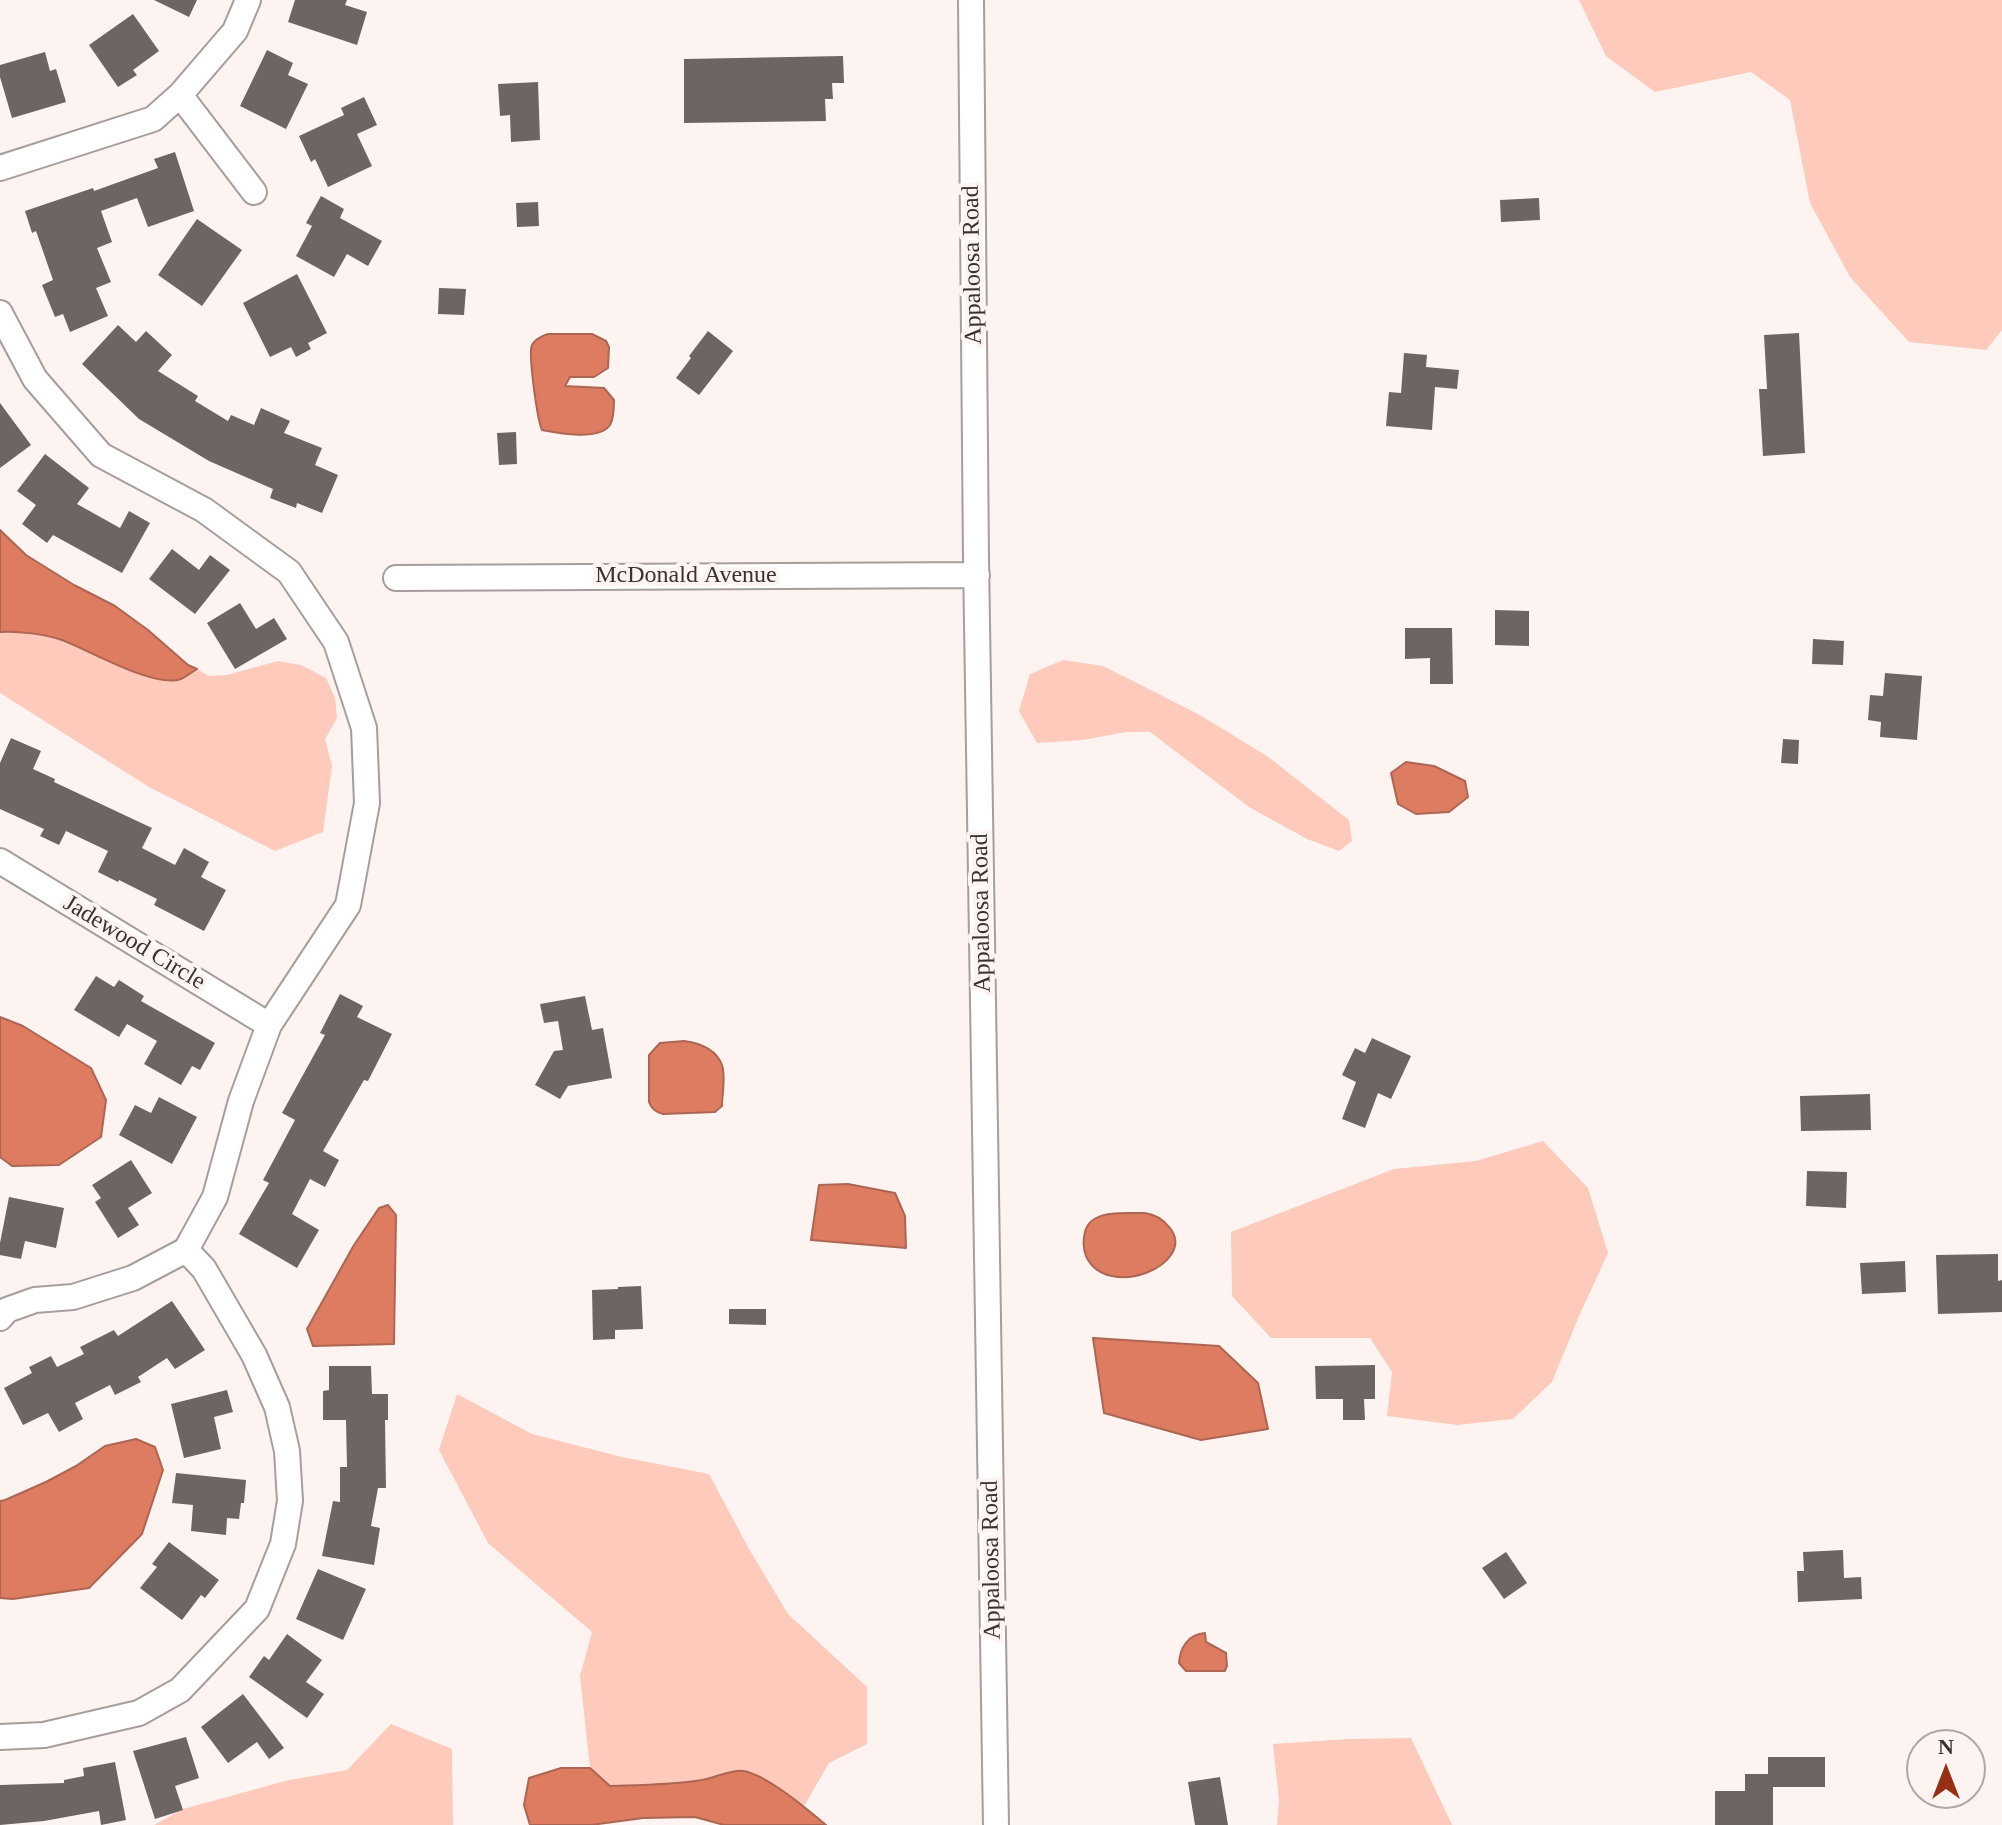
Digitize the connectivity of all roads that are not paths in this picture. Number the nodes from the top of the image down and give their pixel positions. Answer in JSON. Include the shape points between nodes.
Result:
{"nodes":[{"id":1,"x":248,"y":0,"type":"edge"},
{"id":2,"x":971,"y":0,"type":"edge"},
{"id":3,"x":180,"y":95,"type":"junction"},
{"id":4,"x":0,"y":168,"type":"edge"},
{"id":5,"x":254,"y":192,"type":"dead end"},
{"id":6,"x":0,"y":313,"type":"edge"},
{"id":7,"x":977,"y":575,"type":"junction"},
{"id":8,"x":396,"y":578,"type":"dead end"},
{"id":9,"x":0,"y":861,"type":"edge"},
{"id":10,"x":269,"y":1025,"type":"junction"},
{"id":11,"x":186,"y":1250,"type":"junction"},
{"id":12,"x":0,"y":1318,"type":"edge"},
{"id":13,"x":0,"y":1737,"type":"edge"},
{"id":14,"x":996,"y":1825,"type":"edge"}],
"edges":[{"from":1,"to":3,"type":"street","via":[[235,31]]},
{"from":2,"to":7,"type":"street","name":"Appaloosa Road"},
{"from":3,"to":4,"type":"street","via":[[153,119]]},
{"from":3,"to":5,"type":"street"},
{"from":6,"to":10,"type":"street","via":[[35,379],[101,455],[204,510],[289,572],[336,642],[364,728],[367,803],[348,905]]},
{"from":7,"to":8,"type":"street","name":"McDonald Avenue"},
{"from":7,"to":14,"type":"street","name":"Appaloosa Road"},
{"from":9,"to":10,"type":"street","name":"Jadewood Circle"},
{"from":10,"to":11,"type":"street","via":[[215,1197]]},
{"from":11,"to":12,"type":"street","via":[[133,1278],[73,1297],[35,1300]]},
{"from":11,"to":13,"type":"street","via":[[204,1269],[233,1318],[277,1407],[290,1501],[283,1544],[257,1609],[180,1690],[139,1713],[44,1735]]}]}
